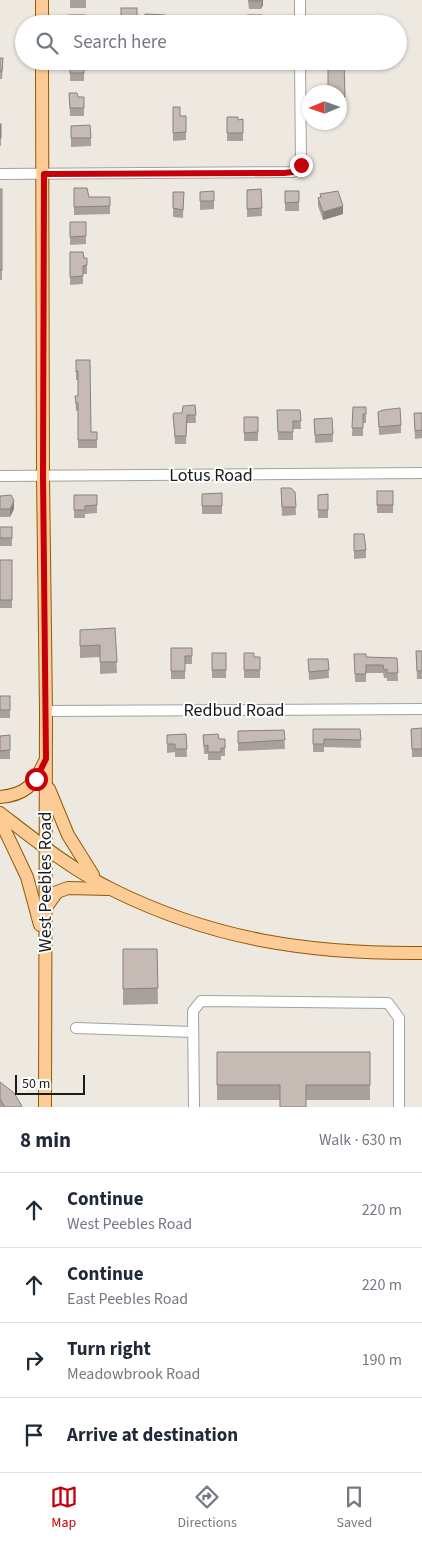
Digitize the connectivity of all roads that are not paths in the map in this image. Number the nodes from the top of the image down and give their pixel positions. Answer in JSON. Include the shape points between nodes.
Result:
{"nodes":[{"id":1,"x":42,"y":0,"type":"edge"},
{"id":2,"x":300,"y":0,"type":"edge"},
{"id":3,"x":42,"y":15,"type":"edge"},
{"id":4,"x":300,"y":15,"type":"edge"},
{"id":5,"x":42,"y":70,"type":"edge"},
{"id":6,"x":300,"y":70,"type":"edge"},
{"id":7,"x":0,"y":174,"type":"edge"},
{"id":8,"x":44,"y":174,"type":"junction"},
{"id":9,"x":422,"y":473,"type":"edge"},
{"id":10,"x":0,"y":476,"type":"edge"},
{"id":11,"x":43,"y":476,"type":"junction"},
{"id":12,"x":422,"y":708,"type":"edge"},
{"id":13,"x":46,"y":711,"type":"junction"},
{"id":14,"x":46,"y":759,"type":"junction"},
{"id":15,"x":46,"y":781,"type":"junction"},
{"id":16,"x":0,"y":797,"type":"edge"},
{"id":17,"x":0,"y":813,"type":"edge"},
{"id":18,"x":0,"y":820,"type":"edge"},
{"id":19,"x":46,"y":848,"type":"junction"},
{"id":20,"x":96,"y":879,"type":"junction"},
{"id":21,"x":112,"y":889,"type":"junction"},
{"id":22,"x":45,"y":908,"type":"junction"},
{"id":23,"x":45,"y":942,"type":"junction"},
{"id":24,"x":422,"y":953,"type":"edge"},
{"id":25,"x":76,"y":1028,"type":"dead end"},
{"id":26,"x":193,"y":1032,"type":"junction"},
{"id":27,"x":45,"y":1107,"type":"edge"},
{"id":28,"x":194,"y":1107,"type":"edge"},
{"id":29,"x":399,"y":1107,"type":"edge"}],
"edges":[{"from":1,"to":3,"type":"main road"},
{"from":2,"to":4,"type":"street"},
{"from":5,"to":8,"type":"main road","name":"West Peebles Road"},
{"from":6,"to":8,"type":"street","via":[[301,165],[293,172]]},
{"from":7,"to":8,"type":"street"},
{"from":8,"to":11,"type":"main road","name":"West Peebles Road"},
{"from":9,"to":11,"type":"street","name":"Lotus Road"},
{"from":10,"to":11,"type":"street","name":"Lotus Road"},
{"from":11,"to":13,"type":"main road","name":"West Peebles Road"},
{"from":12,"to":13,"type":"street","name":"Redbud Road"},
{"from":13,"to":14,"type":"main road","name":"West Peebles Road"},
{"from":14,"to":15,"type":"main road","name":"West Peebles Road"},
{"from":14,"to":16,"type":"main road","via":[[36,779],[26,789]]},
{"from":15,"to":19,"type":"main road","name":"West Peebles Road"},
{"from":15,"to":20,"type":"main road","via":[[68,835]]},
{"from":17,"to":19,"type":"main road"},
{"from":18,"to":23,"type":"main road","via":[[27,877]]},
{"from":19,"to":20,"type":"main road"},
{"from":19,"to":22,"type":"main road","name":"West Peebles Road"},
{"from":20,"to":21,"type":"main road"},
{"from":21,"to":22,"type":"main road","via":[[68,888],[57,892]]},
{"from":21,"to":24,"type":"main road","via":[[168,914],[236,937],[295,948],[359,954]]},
{"from":22,"to":23,"type":"main road","name":"West Peebles Road"},
{"from":23,"to":27,"type":"main road","name":"West Peebles Road"},
{"from":25,"to":26,"type":"street"},
{"from":26,"to":28,"type":"street"},
{"from":26,"to":29,"type":"street","via":[[193,1011],[201,1001],[388,1003],[399,1018]]}]}
